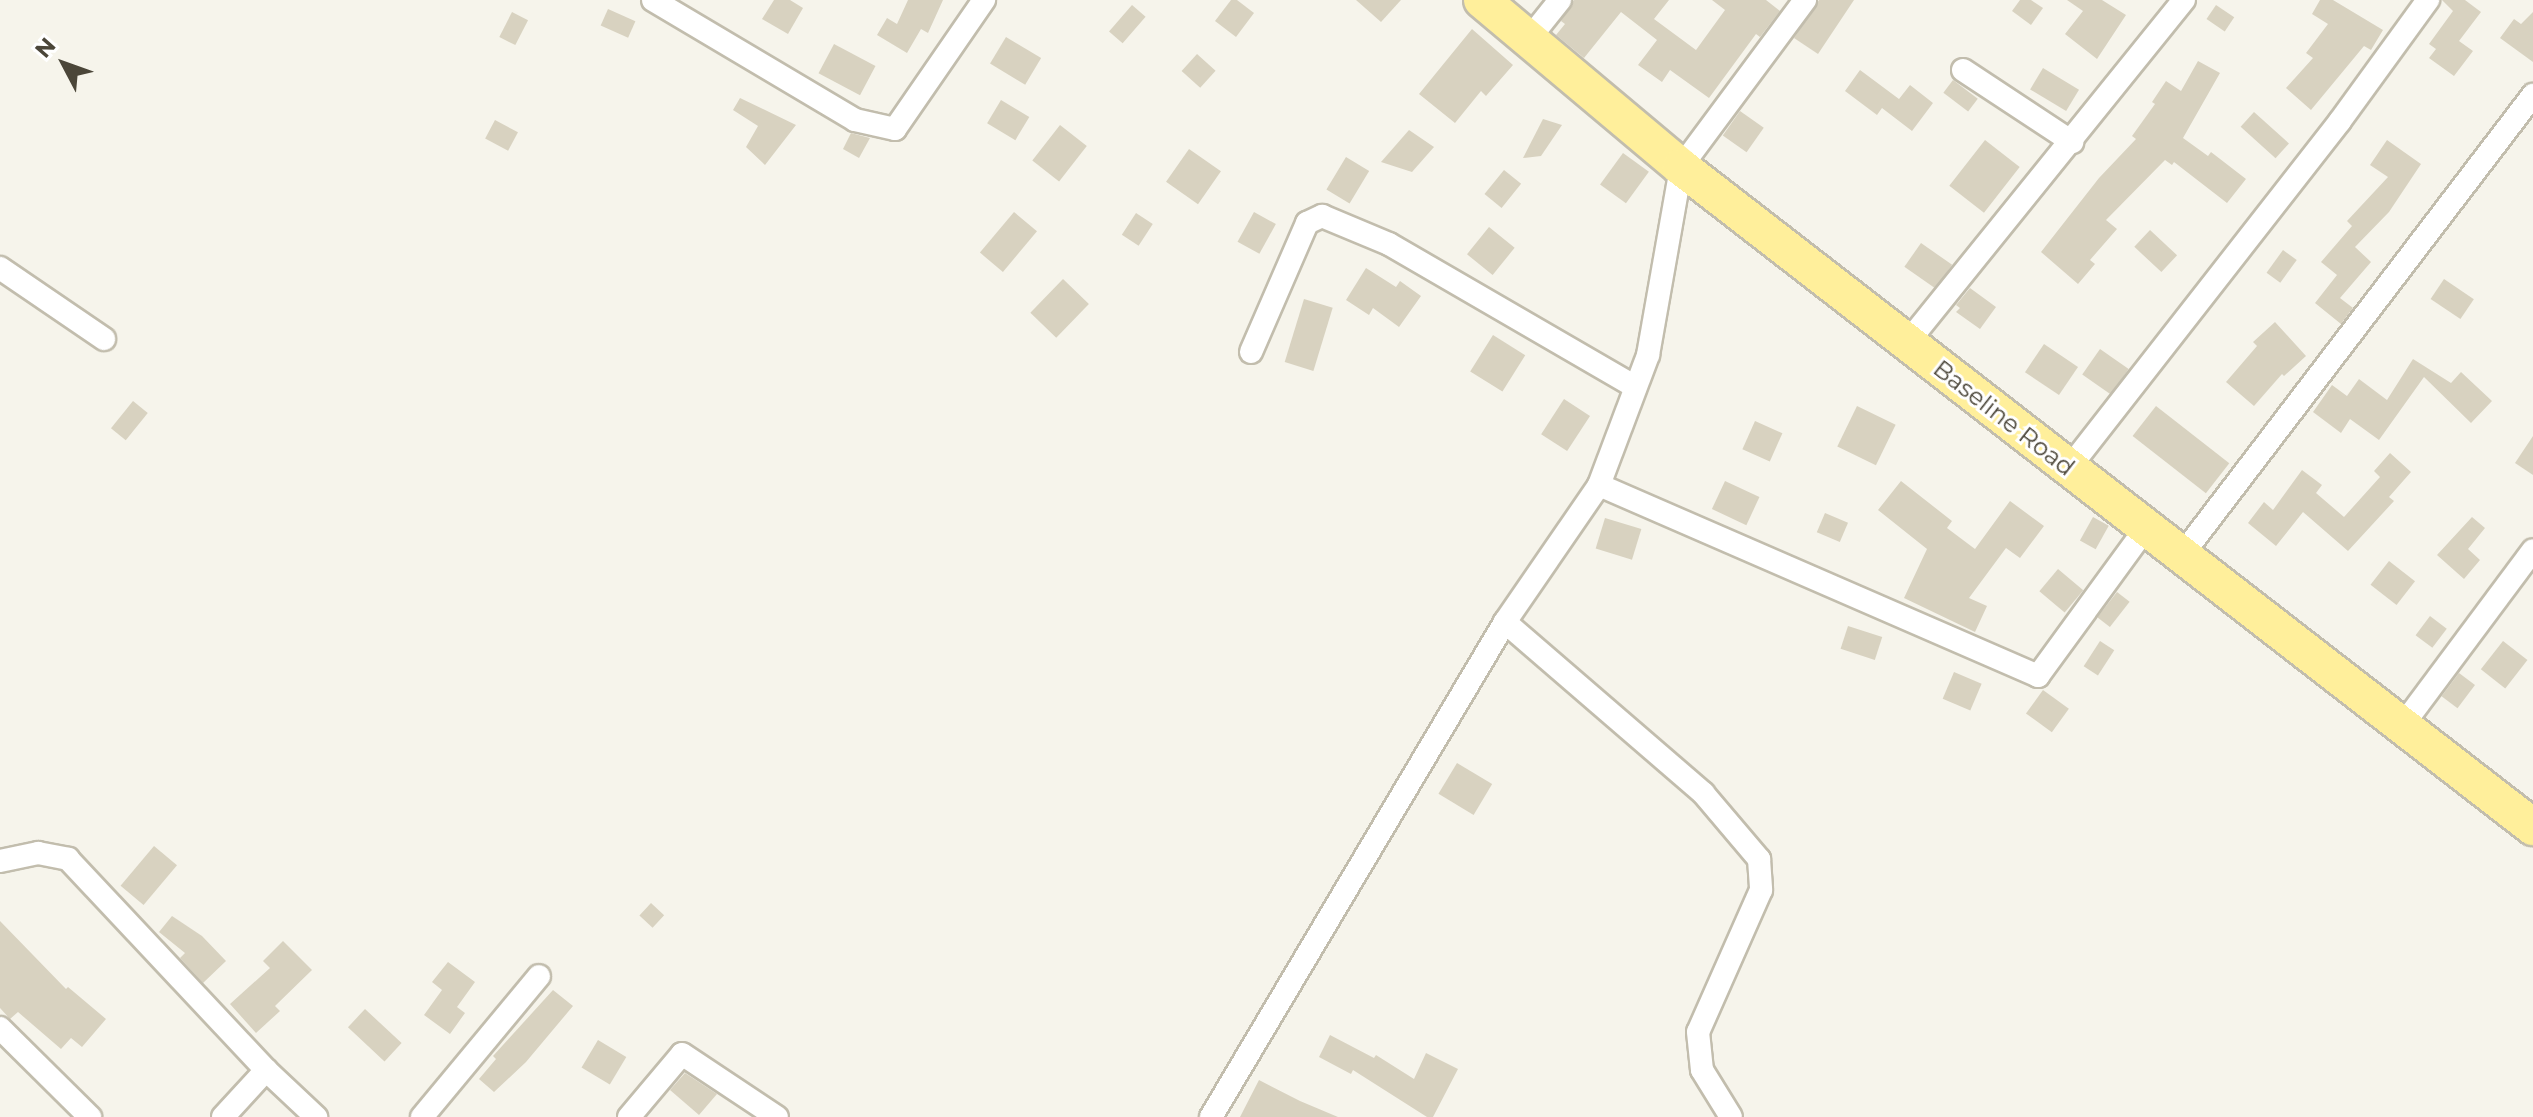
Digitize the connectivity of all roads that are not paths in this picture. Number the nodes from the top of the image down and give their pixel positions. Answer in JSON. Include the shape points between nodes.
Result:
{"nodes":[{"id":1,"x":653,"y":0,"type":"edge"},
{"id":2,"x":984,"y":0,"type":"edge"},
{"id":3,"x":1482,"y":0,"type":"edge"},
{"id":4,"x":1560,"y":0,"type":"edge"},
{"id":5,"x":1805,"y":0,"type":"edge"},
{"id":6,"x":2184,"y":0,"type":"edge"},
{"id":7,"x":2428,"y":0,"type":"edge"},
{"id":8,"x":1528,"y":40,"type":"junction"},
{"id":9,"x":1963,"y":70,"type":"dead end"},
{"id":10,"x":2533,"y":95,"type":"edge"},
{"id":11,"x":2072,"y":142,"type":"junction"},
{"id":12,"x":1681,"y":167,"type":"junction"},
{"id":13,"x":0,"y":268,"type":"edge"},
{"id":14,"x":104,"y":339,"type":"dead end"},
{"id":15,"x":1907,"y":343,"type":"junction"},
{"id":16,"x":1251,"y":352,"type":"dead end"},
{"id":17,"x":1636,"y":387,"type":"junction"},
{"id":18,"x":2069,"y":468,"type":"junction"},
{"id":19,"x":1599,"y":485,"type":"junction"},
{"id":20,"x":2146,"y":528,"type":"junction"},
{"id":21,"x":2533,"y":550,"type":"edge"},
{"id":22,"x":2182,"y":555,"type":"junction"},
{"id":23,"x":1505,"y":622,"type":"junction"},
{"id":24,"x":2402,"y":726,"type":"junction"},
{"id":25,"x":2533,"y":827,"type":"edge"},
{"id":26,"x":0,"y":861,"type":"edge"},
{"id":27,"x":539,"y":976,"type":"dead end"},
{"id":28,"x":0,"y":1028,"type":"edge"},
{"id":29,"x":266,"y":1070,"type":"junction"},
{"id":30,"x":90,"y":1117,"type":"edge"},
{"id":31,"x":223,"y":1117,"type":"edge"},
{"id":32,"x":316,"y":1117,"type":"edge"},
{"id":33,"x":422,"y":1117,"type":"edge"},
{"id":34,"x":629,"y":1117,"type":"edge"},
{"id":35,"x":777,"y":1117,"type":"edge"},
{"id":36,"x":1211,"y":1117,"type":"edge"},
{"id":37,"x":1731,"y":1117,"type":"edge"}],
"edges":[{"from":1,"to":2,"type":"street","via":[[855,120],[895,129]]},
{"from":3,"to":8,"type":"main road","name":"Baseline Road"},
{"from":4,"to":8,"type":"street"},
{"from":5,"to":12,"type":"street"},
{"from":6,"to":11,"type":"street"},
{"from":7,"to":18,"type":"street"},
{"from":8,"to":12,"type":"main road","name":"Baseline Road"},
{"from":9,"to":11,"type":"street"},
{"from":10,"to":22,"type":"street"},
{"from":11,"to":15,"type":"street"},
{"from":12,"to":15,"type":"main road","name":"Baseline Road"},
{"from":12,"to":17,"type":"street","via":[[1648,355]]},
{"from":13,"to":14,"type":"street"},
{"from":15,"to":18,"type":"main road","name":"Baseline Road"},
{"from":16,"to":17,"type":"street","via":[[1307,223],[1322,216],[1389,244]]},
{"from":17,"to":19,"type":"street"},
{"from":18,"to":20,"type":"main road","name":"Baseline Road"},
{"from":19,"to":20,"type":"street","via":[[2038,676]]},
{"from":19,"to":23,"type":"street"},
{"from":20,"to":22,"type":"main road","name":"Baseline Road"},
{"from":21,"to":24,"type":"street"},
{"from":22,"to":24,"type":"main road","name":"Baseline Road"},
{"from":23,"to":36,"type":"street"},
{"from":23,"to":37,"type":"street","via":[[1703,793],[1759,859],[1761,890],[1698,1032],[1702,1070]]},
{"from":24,"to":25,"type":"main road","name":"Baseline Road"},
{"from":26,"to":29,"type":"street","via":[[38,853],[68,859]]},
{"from":27,"to":33,"type":"street"},
{"from":28,"to":30,"type":"street"},
{"from":29,"to":31,"type":"street"},
{"from":29,"to":32,"type":"street"},
{"from":34,"to":35,"type":"street","via":[[682,1054]]}]}
